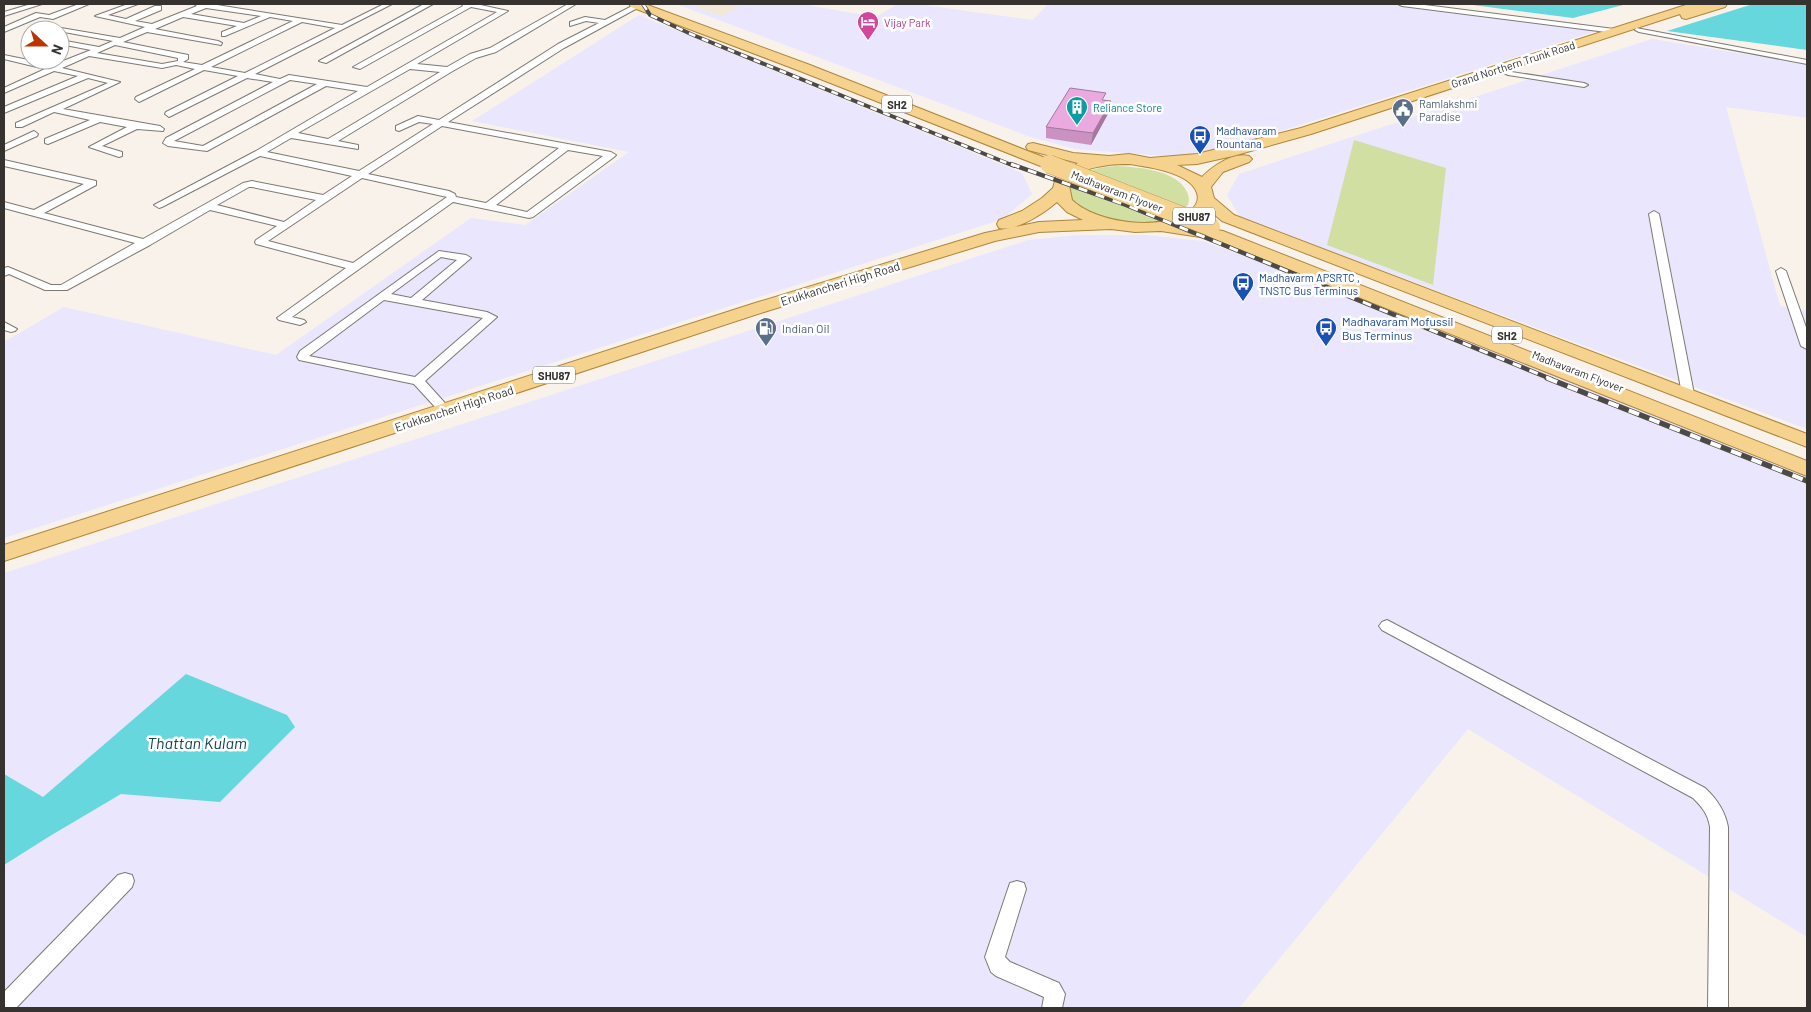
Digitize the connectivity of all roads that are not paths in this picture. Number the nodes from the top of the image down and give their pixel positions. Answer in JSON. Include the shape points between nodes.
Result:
{"nodes":[{"id":1,"x":38,"y":4,"type":"edge"},
{"id":2,"x":85,"y":4,"type":"edge"},
{"id":3,"x":134,"y":4,"type":"edge"},
{"id":4,"x":204,"y":4,"type":"edge"},
{"id":5,"x":389,"y":4,"type":"edge"},
{"id":6,"x":429,"y":4,"type":"edge"},
{"id":7,"x":468,"y":4,"type":"edge"},
{"id":8,"x":573,"y":4,"type":"edge"},
{"id":9,"x":637,"y":4,"type":"edge"},
{"id":10,"x":652,"y":4,"type":"edge"},
{"id":11,"x":1402,"y":4,"type":"edge"},
{"id":12,"x":1700,"y":4,"type":"edge"},
{"id":13,"x":1721,"y":4,"type":"edge"},
{"id":14,"x":4,"y":6,"type":"edge"},
{"id":15,"x":158,"y":8,"type":"dead end"},
{"id":16,"x":16,"y":10,"type":"junction"},
{"id":17,"x":4,"y":14,"type":"edge"},
{"id":18,"x":183,"y":14,"type":"junction"},
{"id":19,"x":268,"y":16,"type":"junction"},
{"id":20,"x":301,"y":20,"type":"junction"},
{"id":21,"x":128,"y":21,"type":"junction"},
{"id":22,"x":606,"y":22,"type":"junction"},
{"id":23,"x":573,"y":24,"type":"dead end"},
{"id":24,"x":245,"y":25,"type":"junction"},
{"id":25,"x":343,"y":27,"type":"junction"},
{"id":26,"x":150,"y":28,"type":"junction"},
{"id":27,"x":4,"y":30,"type":"edge"},
{"id":28,"x":1639,"y":30,"type":"junction"},
{"id":29,"x":70,"y":31,"type":"edge"},
{"id":30,"x":1614,"y":31,"type":"junction"},
{"id":31,"x":225,"y":34,"type":"dead end"},
{"id":32,"x":118,"y":41,"type":"junction"},
{"id":33,"x":218,"y":43,"type":"dead end"},
{"id":34,"x":747,"y":43,"type":"junction"},
{"id":35,"x":70,"y":44,"type":"edge"},
{"id":36,"x":100,"y":49,"type":"junction"},
{"id":37,"x":89,"y":53,"type":"junction"},
{"id":38,"x":4,"y":57,"type":"edge"},
{"id":39,"x":20,"y":60,"type":"edge"},
{"id":40,"x":70,"y":61,"type":"edge"},
{"id":41,"x":323,"y":61,"type":"dead end"},
{"id":42,"x":1807,"y":62,"type":"edge"},
{"id":43,"x":176,"y":63,"type":"junction"},
{"id":44,"x":409,"y":66,"type":"junction"},
{"id":45,"x":357,"y":67,"type":"dead end"},
{"id":46,"x":202,"y":69,"type":"junction"},
{"id":47,"x":50,"y":70,"type":"edge"},
{"id":48,"x":68,"y":70,"type":"edge"},
{"id":49,"x":448,"y":70,"type":"junction"},
{"id":50,"x":1508,"y":73,"type":"junction"},
{"id":51,"x":88,"y":75,"type":"junction"},
{"id":52,"x":244,"y":76,"type":"junction"},
{"id":53,"x":279,"y":81,"type":"junction"},
{"id":54,"x":4,"y":83,"type":"edge"},
{"id":55,"x":325,"y":83,"type":"junction"},
{"id":56,"x":1584,"y":85,"type":"dead end"},
{"id":57,"x":15,"y":86,"type":"junction"},
{"id":58,"x":365,"y":90,"type":"junction"},
{"id":59,"x":4,"y":91,"type":"edge"},
{"id":60,"x":139,"y":99,"type":"dead end"},
{"id":61,"x":4,"y":110,"type":"edge"},
{"id":62,"x":55,"y":110,"type":"junction"},
{"id":63,"x":169,"y":114,"type":"dead end"},
{"id":64,"x":97,"y":120,"type":"junction"},
{"id":65,"x":442,"y":122,"type":"junction"},
{"id":66,"x":19,"y":126,"type":"dead end"},
{"id":67,"x":136,"y":126,"type":"junction"},
{"id":68,"x":399,"y":128,"type":"dead end"},
{"id":69,"x":160,"y":129,"type":"dead end"},
{"id":70,"x":34,"y":134,"type":"dead end"},
{"id":71,"x":292,"y":135,"type":"junction"},
{"id":72,"x":48,"y":141,"type":"dead end"},
{"id":73,"x":330,"y":142,"type":"junction"},
{"id":74,"x":355,"y":146,"type":"dead end"},
{"id":75,"x":566,"y":146,"type":"junction"},
{"id":76,"x":4,"y":148,"type":"edge"},
{"id":77,"x":259,"y":153,"type":"junction"},
{"id":78,"x":119,"y":154,"type":"dead end"},
{"id":79,"x":1107,"y":160,"type":"junction"},
{"id":80,"x":1152,"y":162,"type":"junction"},
{"id":81,"x":4,"y":163,"type":"edge"},
{"id":82,"x":361,"y":174,"type":"junction"},
{"id":83,"x":1061,"y":185,"type":"junction"},
{"id":84,"x":1204,"y":193,"type":"junction"},
{"id":85,"x":326,"y":199,"type":"junction"},
{"id":86,"x":451,"y":199,"type":"junction"},
{"id":87,"x":4,"y":205,"type":"edge"},
{"id":88,"x":159,"y":205,"type":"dead end"},
{"id":89,"x":208,"y":206,"type":"junction"},
{"id":90,"x":487,"y":207,"type":"junction"},
{"id":91,"x":35,"y":213,"type":"junction"},
{"id":92,"x":1654,"y":214,"type":"dead end"},
{"id":93,"x":1032,"y":222,"type":"junction"},
{"id":94,"x":1110,"y":224,"type":"junction"},
{"id":95,"x":285,"y":225,"type":"junction"},
{"id":96,"x":1161,"y":226,"type":"junction"},
{"id":97,"x":146,"y":242,"type":"junction"},
{"id":98,"x":354,"y":267,"type":"junction"},
{"id":99,"x":5,"y":270,"type":"edge"},
{"id":100,"x":1780,"y":270,"type":"dead end"},
{"id":101,"x":382,"y":296,"type":"junction"},
{"id":102,"x":414,"y":301,"type":"junction"},
{"id":103,"x":300,"y":322,"type":"dead end"},
{"id":104,"x":1807,"y":346,"type":"edge"},
{"id":105,"x":418,"y":381,"type":"junction"},
{"id":106,"x":1688,"y":394,"type":"junction"},
{"id":107,"x":440,"y":405,"type":"junction"},
{"id":108,"x":1807,"y":441,"type":"edge"},
{"id":109,"x":1807,"y":452,"type":"edge"},
{"id":110,"x":1807,"y":460,"type":"edge"},
{"id":111,"x":1807,"y":469,"type":"edge"},
{"id":112,"x":4,"y":543,"type":"edge"},
{"id":113,"x":4,"y":553,"type":"edge"},
{"id":114,"x":1387,"y":626,"type":"dead end"},
{"id":115,"x":125,"y":881,"type":"dead end"},
{"id":116,"x":1017,"y":889,"type":"dead end"},
{"id":117,"x":4,"y":1006,"type":"edge"},
{"id":118,"x":1052,"y":1008,"type":"edge"},
{"id":119,"x":1718,"y":1008,"type":"edge"}],
"edges":[{"from":1,"to":16,"type":"street"},
{"from":2,"to":27,"type":"street","via":[[50,17],[39,16]]},
{"from":3,"to":21,"type":"street","via":[[99,16]]},
{"from":4,"to":18,"type":"street"},
{"from":4,"to":19,"type":"street"},
{"from":5,"to":25,"type":"street"},
{"from":6,"to":41,"type":"street"},
{"from":7,"to":44,"type":"street","via":[[504,11]]},
{"from":7,"to":45,"type":"street"},
{"from":8,"to":49,"type":"street","via":[[493,50],[473,56]]},
{"from":9,"to":22,"type":"street"},
{"from":9,"to":34,"type":"main road","number":"SH2"},
{"from":10,"to":34,"type":"main road","number":"SH2"},
{"from":11,"to":30,"type":"street"},
{"from":12,"to":30,"type":"main road","name":"Grand Northern Trunk Road"},
{"from":13,"to":28,"type":"main road"},
{"from":14,"to":16,"type":"street"},
{"from":15,"to":21,"type":"street"},
{"from":16,"to":17,"type":"street"},
{"from":18,"to":24,"type":"street"},
{"from":18,"to":26,"type":"street"},
{"from":19,"to":20,"type":"street"},
{"from":19,"to":24,"type":"street"},
{"from":20,"to":25,"type":"street"},
{"from":20,"to":46,"type":"street"},
{"from":21,"to":26,"type":"street"},
{"from":22,"to":23,"type":"street","via":[[585,19]]},
{"from":22,"to":65,"type":"street","via":[[560,46]]},
{"from":24,"to":31,"type":"street"},
{"from":25,"to":52,"type":"street"},
{"from":26,"to":32,"type":"street"},
{"from":26,"to":33,"type":"street"},
{"from":28,"to":42,"type":"street"},
{"from":28,"to":50,"type":"main road"},
{"from":29,"to":32,"type":"street"},
{"from":30,"to":80,"type":"main road","name":"Grand Northern Trunk Road","via":[[1306,131],[1197,159]]},
{"from":32,"to":36,"type":"street"},
{"from":32,"to":43,"type":"street","via":[[185,57]]},
{"from":34,"to":79,"type":"main road","via":[[758,40],[1048,152],[1072,158]]},
{"from":34,"to":83,"type":"main road","via":[[737,46],[1012,155]]},
{"from":34,"to":109,"type":"main road","name":"Madhavaram Flyover","number":"SH2"},
{"from":34,"to":110,"type":"main road","name":"Madhavaram Flyover","number":"SH2","bridge":true},
{"from":35,"to":36,"type":"street"},
{"from":36,"to":37,"type":"street"},
{"from":37,"to":40,"type":"street"},
{"from":37,"to":43,"type":"street","via":[[162,66]]},
{"from":38,"to":39,"type":"street"},
{"from":43,"to":46,"type":"street"},
{"from":44,"to":49,"type":"street"},
{"from":44,"to":58,"type":"street"},
{"from":46,"to":52,"type":"street"},
{"from":46,"to":60,"type":"street"},
{"from":47,"to":57,"type":"street"},
{"from":48,"to":51,"type":"street"},
{"from":49,"to":73,"type":"street"},
{"from":50,"to":56,"type":"street"},
{"from":50,"to":84,"type":"main road","via":[[1278,146],[1218,169]]},
{"from":51,"to":61,"type":"street"},
{"from":51,"to":62,"type":"street","via":[[116,82]]},
{"from":52,"to":53,"type":"street"},
{"from":52,"to":63,"type":"street"},
{"from":53,"to":55,"type":"street","via":[[291,77]]},
{"from":53,"to":55,"type":"street","via":[[168,143],[204,149]]},
{"from":54,"to":57,"type":"street"},
{"from":55,"to":58,"type":"street"},
{"from":57,"to":59,"type":"street"},
{"from":58,"to":71,"type":"street"},
{"from":62,"to":64,"type":"street"},
{"from":62,"to":66,"type":"street"},
{"from":64,"to":67,"type":"street"},
{"from":64,"to":72,"type":"street"},
{"from":65,"to":68,"type":"street","via":[[414,119]]},
{"from":65,"to":75,"type":"street"},
{"from":65,"to":82,"type":"street"},
{"from":67,"to":69,"type":"street"},
{"from":67,"to":78,"type":"street","via":[[94,147]]},
{"from":70,"to":76,"type":"street"},
{"from":71,"to":73,"type":"street"},
{"from":71,"to":77,"type":"street"},
{"from":73,"to":74,"type":"street"},
{"from":75,"to":90,"type":"street"},
{"from":75,"to":90,"type":"street","via":[[611,155],[532,214]]},
{"from":77,"to":82,"type":"street"},
{"from":77,"to":88,"type":"street"},
{"from":79,"to":80,"type":"main road","number":"SHU87"},
{"from":79,"to":83,"type":"main road","number":"SHU87","via":[[1072,171]]},
{"from":80,"to":84,"type":"main road","number":"SHU87","via":[[1190,176]]},
{"from":81,"to":91,"type":"street","via":[[93,183]]},
{"from":82,"to":85,"type":"street"},
{"from":82,"to":86,"type":"street","via":[[446,193],[452,196]]},
{"from":83,"to":93,"type":"main road","number":"SHU87"},
{"from":83,"to":94,"type":"main road","number":"SHU87","via":[[1063,200],[1074,210]]},
{"from":84,"to":96,"type":"main road","number":"SHU87","via":[[1202,209],[1193,216]]},
{"from":84,"to":106,"type":"main road","via":[[1228,218]]},
{"from":85,"to":89,"type":"street","via":[[252,184]]},
{"from":85,"to":95,"type":"street"},
{"from":86,"to":90,"type":"street"},
{"from":86,"to":98,"type":"street"},
{"from":87,"to":91,"type":"street"},
{"from":89,"to":95,"type":"street"},
{"from":89,"to":97,"type":"street"},
{"from":91,"to":97,"type":"street"},
{"from":92,"to":106,"type":"street"},
{"from":93,"to":94,"type":"main road","name":"Erukkancheri High Road","number":"SHU87"},
{"from":93,"to":107,"type":"main road","number":"SHU87"},
{"from":93,"to":113,"type":"main road","name":"Erukkancheri High Road","number":"SHU87"},
{"from":94,"to":96,"type":"main road","number":"SHU87"},
{"from":95,"to":98,"type":"street","via":[[260,242]]},
{"from":96,"to":111,"type":"main road","via":[[1217,235]]},
{"from":97,"to":99,"type":"street","via":[[63,288],[49,288]]},
{"from":98,"to":103,"type":"street","via":[[282,318]]},
{"from":100,"to":104,"type":"street"},
{"from":101,"to":102,"type":"street"},
{"from":101,"to":102,"type":"street","via":[[439,254],[466,258]]},
{"from":101,"to":105,"type":"street","via":[[303,357]]},
{"from":102,"to":105,"type":"street","via":[[491,317]]},
{"from":105,"to":107,"type":"street"},
{"from":106,"to":108,"type":"main road"},
{"from":107,"to":112,"type":"main road","number":"SHU87"},
{"from":114,"to":119,"type":"street","via":[[1699,793],[1712,805],[1718,815],[1719,827]]},
{"from":115,"to":117,"type":"street"},
{"from":116,"to":118,"type":"street","via":[[995,957],[1003,969],[1052,990],[1055,994]]}]}
